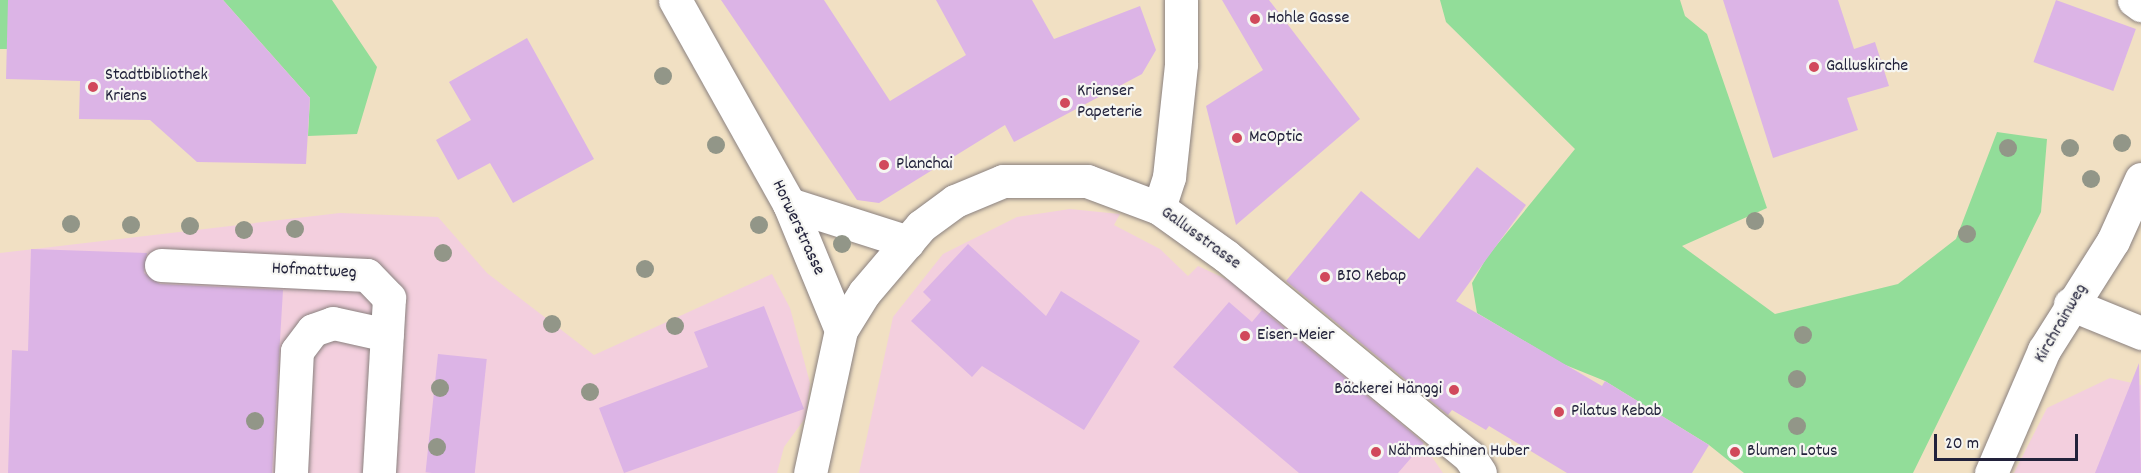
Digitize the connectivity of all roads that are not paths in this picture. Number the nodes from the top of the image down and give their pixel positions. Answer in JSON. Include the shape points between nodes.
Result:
{"nodes":[{"id":1,"x":675,"y":0,"type":"edge"},
{"id":2,"x":1181,"y":0,"type":"edge"},
{"id":3,"x":2134,"y":0,"type":"edge"},
{"id":4,"x":2141,"y":5,"type":"edge"},
{"id":5,"x":2141,"y":179,"type":"edge"},
{"id":6,"x":789,"y":204,"type":"junction"},
{"id":7,"x":1159,"y":208,"type":"junction"},
{"id":8,"x":908,"y":242,"type":"junction"},
{"id":9,"x":161,"y":265,"type":"dead end"},
{"id":10,"x":2070,"y":304,"type":"junction"},
{"id":11,"x":841,"y":330,"type":"junction"},
{"id":12,"x":2141,"y":333,"type":"edge"},
{"id":13,"x":387,"y":335,"type":"junction"},
{"id":14,"x":291,"y":473,"type":"edge"},
{"id":15,"x":379,"y":473,"type":"edge"},
{"id":16,"x":810,"y":473,"type":"edge"},
{"id":17,"x":1480,"y":473,"type":"edge"},
{"id":18,"x":1991,"y":473,"type":"edge"}],
"edges":[{"from":1,"to":6,"type":"street","name":"Horwerstrasse"},
{"from":2,"to":7,"type":"street","via":[[1177,109],[1169,177]]},
{"from":3,"to":4,"type":"street"},
{"from":5,"to":10,"type":"street","name":"Kirchrainweg","via":[[2120,225]]},
{"from":6,"to":8,"type":"street"},
{"from":6,"to":11,"type":"street","name":"Horwerstrasse"},
{"from":7,"to":8,"type":"street","name":"Gallusstrasse","via":[[1087,181],[1003,181],[955,201]]},
{"from":7,"to":17,"type":"street","name":"Gallusstrasse","via":[[1226,256],[1460,449]]},
{"from":8,"to":11,"type":"street","name":"Gallusstrasse","via":[[864,293]]},
{"from":9,"to":13,"type":"street","name":"Hofmattweg","via":[[367,275],[389,298]]},
{"from":10,"to":12,"type":"street"},
{"from":10,"to":18,"type":"street","name":"Kirchrainweg"},
{"from":11,"to":16,"type":"street"},
{"from":13,"to":14,"type":"street","via":[[333,323],[313,330],[297,351]]},
{"from":13,"to":15,"type":"street","name":"Hofmattweg"}]}
